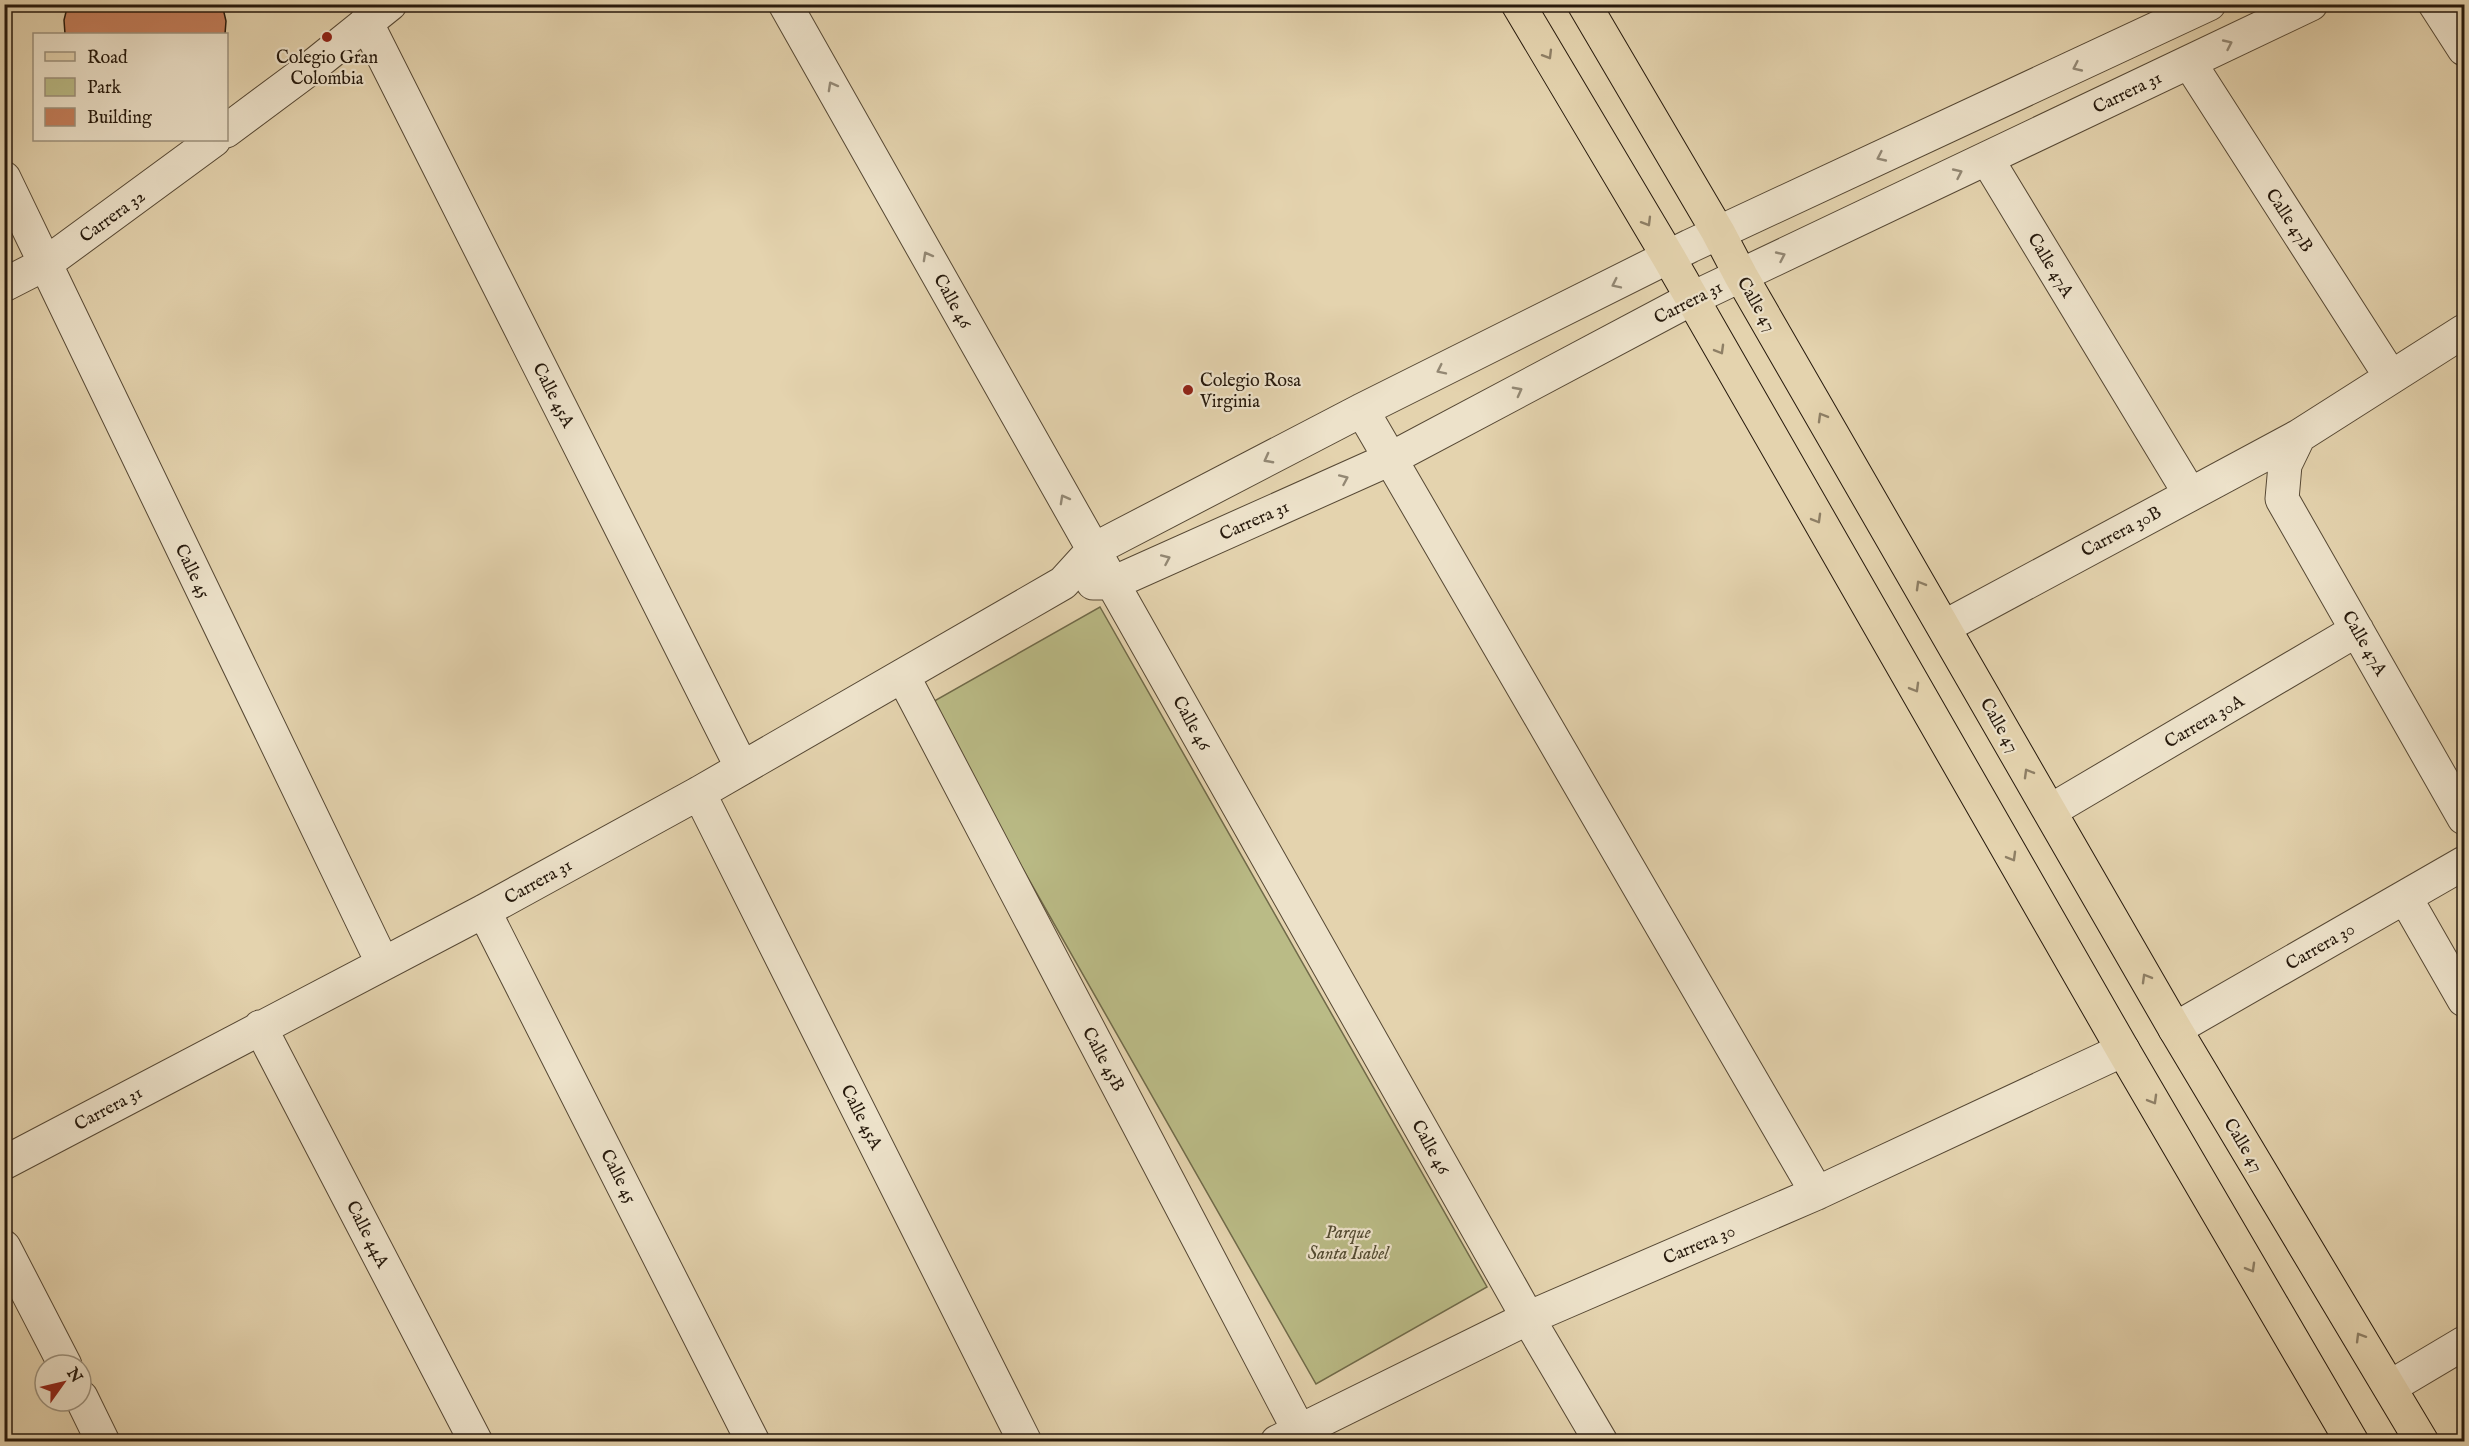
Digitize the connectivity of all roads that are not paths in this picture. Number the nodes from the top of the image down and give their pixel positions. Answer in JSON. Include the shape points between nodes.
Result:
{"nodes":[{"id":1,"x":785,"y":4,"type":"edge"},
{"id":2,"x":1518,"y":4,"type":"edge"},
{"id":3,"x":1584,"y":4,"type":"edge"},
{"id":4,"x":2209,"y":4,"type":"edge"},
{"id":5,"x":2311,"y":4,"type":"edge"},
{"id":6,"x":2435,"y":4,"type":"edge"},
{"id":7,"x":378,"y":13,"type":"edge"},
{"id":8,"x":2130,"y":42,"type":"junction"},
{"id":9,"x":2464,"y":49,"type":"edge"},
{"id":10,"x":2189,"y":62,"type":"junction"},
{"id":11,"x":2150,"y":81,"type":"junction"},
{"id":12,"x":228,"y":130,"type":"edge"},
{"id":13,"x":213,"y":141,"type":"edge"},
{"id":14,"x":1987,"y":159,"type":"junction"},
{"id":15,"x":4,"y":178,"type":"edge"},
{"id":16,"x":1718,"y":232,"type":"junction"},
{"id":17,"x":1668,"y":258,"type":"junction"},
{"id":18,"x":45,"y":264,"type":"junction"},
{"id":19,"x":1741,"y":276,"type":"junction"},
{"id":20,"x":4,"y":285,"type":"edge"},
{"id":21,"x":1690,"y":300,"type":"junction"},
{"id":22,"x":2464,"y":332,"type":"edge"},
{"id":23,"x":2391,"y":377,"type":"junction"},
{"id":24,"x":1362,"y":410,"type":"junction"},
{"id":25,"x":2292,"y":450,"type":"junction"},
{"id":26,"x":1390,"y":459,"type":"junction"},
{"id":27,"x":2190,"y":494,"type":"junction"},
{"id":28,"x":1093,"y":550,"type":"junction"},
{"id":29,"x":1063,"y":583,"type":"junction"},
{"id":30,"x":1113,"y":583,"type":"junction"},
{"id":31,"x":1944,"y":627,"type":"junction"},
{"id":32,"x":2357,"y":630,"type":"junction"},
{"id":33,"x":903,"y":676,"type":"junction"},
{"id":34,"x":742,"y":768,"type":"junction"},
{"id":35,"x":699,"y":792,"type":"junction"},
{"id":36,"x":2050,"y":811,"type":"junction"},
{"id":37,"x":2464,"y":818,"type":"edge"},
{"id":38,"x":2464,"y":863,"type":"edge"},
{"id":39,"x":2405,"y":897,"type":"junction"},
{"id":40,"x":484,"y":911,"type":"junction"},
{"id":41,"x":383,"y":964,"type":"junction"},
{"id":42,"x":2464,"y":1000,"type":"edge"},
{"id":43,"x":260,"y":1027,"type":"junction"},
{"id":44,"x":2175,"y":1029,"type":"junction"},
{"id":45,"x":2123,"y":1050,"type":"junction"},
{"id":46,"x":4,"y":1163,"type":"edge"},
{"id":47,"x":1817,"y":1193,"type":"junction"},
{"id":48,"x":4,"y":1247,"type":"edge"},
{"id":49,"x":1528,"y":1318,"type":"junction"},
{"id":50,"x":2464,"y":1343,"type":"edge"},
{"id":51,"x":58,"y":1353,"type":"edge"},
{"id":52,"x":2390,"y":1387,"type":"junction"},
{"id":53,"x":89,"y":1413,"type":"edge"},
{"id":54,"x":1294,"y":1438,"type":"edge"},
{"id":55,"x":103,"y":1442,"type":"edge"},
{"id":56,"x":476,"y":1442,"type":"edge"},
{"id":57,"x":753,"y":1442,"type":"edge"},
{"id":58,"x":1025,"y":1442,"type":"edge"},
{"id":59,"x":1601,"y":1442,"type":"edge"},
{"id":60,"x":2352,"y":1442,"type":"edge"},
{"id":61,"x":2422,"y":1442,"type":"edge"}],
"edges":[{"from":28,"to":1,"type":"street","name":"Calle 46","one_way":true},
{"from":2,"to":17,"type":"main road","one_way":true},
{"from":3,"to":16,"type":"main road","name":"Calle 47"},
{"from":4,"to":8,"type":"street","name":"Carrera 31"},
{"from":10,"to":5,"type":"street","name":"Carrera 31","one_way":true},
{"from":6,"to":9,"type":"street"},
{"from":7,"to":12,"type":"street"},
{"from":7,"to":34,"type":"street","name":"Calle 45A"},
{"from":8,"to":11,"type":"street","via":[[2131,63]]},
{"from":8,"to":16,"type":"street","name":"Carrera 31","one_way":true},
{"from":10,"to":11,"type":"street","name":"Carrera 31"},
{"from":10,"to":23,"type":"street","name":"Calle 47B"},
{"from":11,"to":14,"type":"street","name":"Carrera 31"},
{"from":13,"to":18,"type":"street","name":"Carrera 32"},
{"from":19,"to":14,"type":"street","name":"Carrera 31","one_way":true},
{"from":14,"to":27,"type":"street","name":"Calle 47A"},
{"from":15,"to":18,"type":"street","name":"Calle 45"},
{"from":16,"to":17,"type":"street","name":"Carrera 31"},
{"from":16,"to":19,"type":"main road","name":"Calle 47"},
{"from":17,"to":21,"type":"main road"},
{"from":17,"to":24,"type":"street","name":"Carrera 31","one_way":true},
{"from":18,"to":20,"type":"street","name":"Carrera 32"},
{"from":18,"to":41,"type":"street","name":"Calle 45"},
{"from":19,"to":21,"type":"street","name":"Carrera 31"},
{"from":31,"to":19,"type":"main road","name":"Calle 47","one_way":true},
{"from":26,"to":21,"type":"street","name":"Carrera 31","one_way":true},
{"from":21,"to":45,"type":"main road","one_way":true},
{"from":22,"to":23,"type":"street","name":"Carrera 30B"},
{"from":23,"to":25,"type":"street","name":"Carrera 30B"},
{"from":24,"to":26,"type":"street"},
{"from":24,"to":28,"type":"street","name":"Carrera 31","one_way":true},
{"from":25,"to":27,"type":"street","name":"Carrera 30B"},
{"from":25,"to":32,"type":"street","name":"Calle 47A","via":[[2282,499]]},
{"from":30,"to":26,"type":"street","name":"Carrera 31","one_way":true},
{"from":26,"to":47,"type":"street"},
{"from":27,"to":31,"type":"street","name":"Carrera 30B"},
{"from":28,"to":29,"type":"street","name":"Carrera 31"},
{"from":28,"to":30,"type":"street","name":"Calle 46"},
{"from":29,"to":30,"type":"street","name":"Carrera 31"},
{"from":29,"to":33,"type":"street","name":"Carrera 31"},
{"from":30,"to":49,"type":"street","name":"Calle 46"},
{"from":36,"to":31,"type":"main road","name":"Calle 47","one_way":true},
{"from":32,"to":36,"type":"street","name":"Carrera 30A"},
{"from":32,"to":37,"type":"street","name":"Calle 47A"},
{"from":33,"to":34,"type":"street","name":"Carrera 31"},
{"from":33,"to":54,"type":"street","name":"Calle 45B"},
{"from":34,"to":35,"type":"street","name":"Carrera 31"},
{"from":35,"to":40,"type":"street","name":"Carrera 31"},
{"from":35,"to":58,"type":"street","name":"Calle 45A"},
{"from":44,"to":36,"type":"main road","name":"Calle 47","one_way":true},
{"from":38,"to":39,"type":"street","name":"Carrera 30"},
{"from":39,"to":42,"type":"street"},
{"from":39,"to":44,"type":"street","name":"Carrera 30"},
{"from":40,"to":41,"type":"street","name":"Carrera 31"},
{"from":40,"to":57,"type":"street","name":"Calle 45"},
{"from":41,"to":43,"type":"street","name":"Carrera 31"},
{"from":43,"to":46,"type":"street","name":"Carrera 31"},
{"from":43,"to":56,"type":"street","name":"Calle 44A"},
{"from":52,"to":44,"type":"main road","name":"Calle 47","one_way":true},
{"from":45,"to":47,"type":"street","name":"Carrera 30"},
{"from":45,"to":60,"type":"main road","one_way":true},
{"from":47,"to":49,"type":"street","name":"Carrera 30"},
{"from":48,"to":51,"type":"street"},
{"from":49,"to":54,"type":"street","name":"Carrera 30"},
{"from":49,"to":59,"type":"street","name":"Calle 46"},
{"from":50,"to":52,"type":"street"},
{"from":52,"to":61,"type":"main road","name":"Calle 47"},
{"from":53,"to":55,"type":"street"}]}
